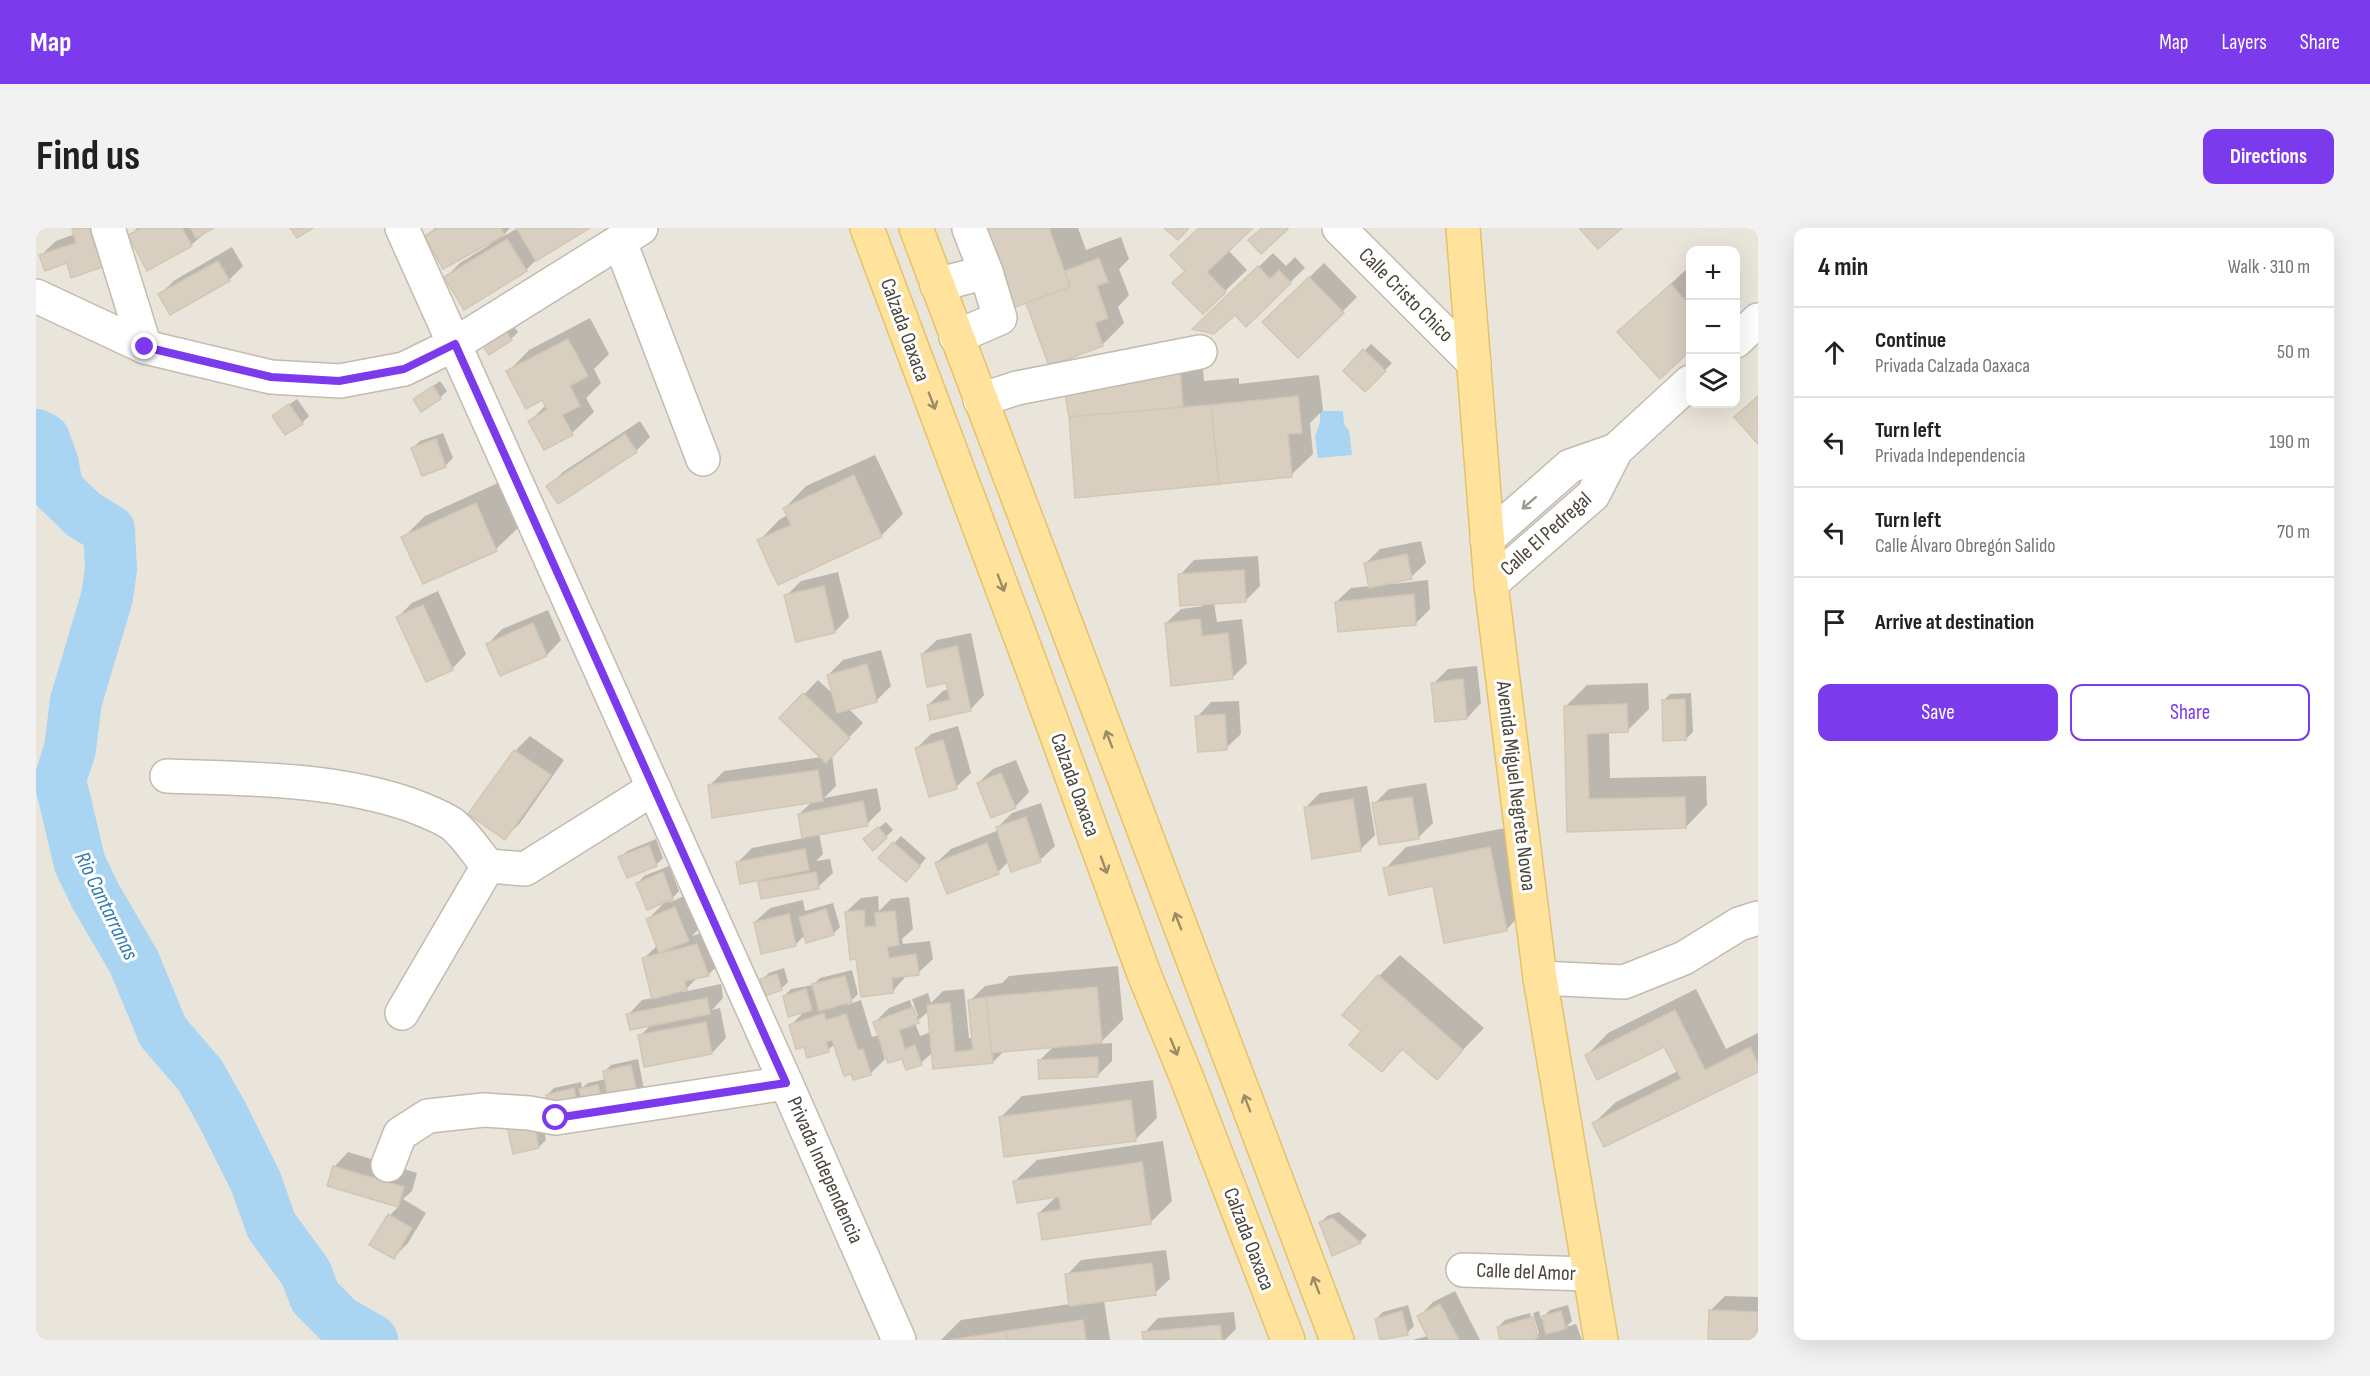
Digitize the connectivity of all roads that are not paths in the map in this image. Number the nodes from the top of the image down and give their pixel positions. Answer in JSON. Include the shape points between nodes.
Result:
{"nodes":[{"id":1,"x":108,"y":228,"type":"edge"},
{"id":2,"x":402,"y":228,"type":"edge"},
{"id":3,"x":867,"y":228,"type":"edge"},
{"id":4,"x":916,"y":228,"type":"edge"},
{"id":5,"x":1339,"y":228,"type":"edge"},
{"id":6,"x":1463,"y":228,"type":"edge"},
{"id":7,"x":969,"y":229,"type":"edge"},
{"id":8,"x":629,"y":233,"type":"edge"},
{"id":9,"x":986,"y":272,"type":"junction"},
{"id":10,"x":937,"y":285,"type":"junction"},
{"id":11,"x":36,"y":296,"type":"edge"},
{"id":12,"x":1758,"y":320,"type":"edge"},
{"id":13,"x":957,"y":337,"type":"junction"},
{"id":14,"x":1740,"y":337,"type":"edge"},
{"id":15,"x":455,"y":344,"type":"junction"},
{"id":16,"x":145,"y":347,"type":"junction"},
{"id":17,"x":1200,"y":352,"type":"dead end"},
{"id":18,"x":1474,"y":363,"type":"junction"},
{"id":19,"x":1686,"y":386,"type":"edge"},
{"id":20,"x":980,"y":400,"type":"junction"},
{"id":21,"x":996,"y":444,"type":"junction"},
{"id":22,"x":1616,"y":450,"type":"junction"},
{"id":23,"x":703,"y":459,"type":"dead end"},
{"id":24,"x":954,"y":459,"type":"junction"},
{"id":25,"x":1487,"y":539,"type":"junction"},
{"id":26,"x":1491,"y":584,"type":"junction"},
{"id":27,"x":166,"y":776,"type":"dead end"},
{"id":28,"x":654,"y":788,"type":"junction"},
{"id":29,"x":488,"y":866,"type":"junction"},
{"id":30,"x":1758,"y":918,"type":"edge"},
{"id":31,"x":1540,"y":978,"type":"junction"},
{"id":32,"x":402,"y":1013,"type":"dead end"},
{"id":33,"x":786,"y":1083,"type":"junction"},
{"id":34,"x":388,"y":1165,"type":"dead end"},
{"id":35,"x":1463,"y":1270,"type":"dead end"},
{"id":36,"x":1589,"y":1275,"type":"junction"},
{"id":37,"x":899,"y":1340,"type":"edge"},
{"id":38,"x":1288,"y":1340,"type":"edge"},
{"id":39,"x":1337,"y":1340,"type":"edge"},
{"id":40,"x":1601,"y":1340,"type":"edge"}],
"edges":[{"from":1,"to":16,"type":"street"},
{"from":2,"to":15,"type":"street","name":"Privada Independencia"},
{"from":3,"to":24,"type":"main road","name":"Calzada Oaxaca","one_way":true},
{"from":4,"to":10,"type":"main road"},
{"from":5,"to":18,"type":"street","name":"Calle Cristo Chico"},
{"from":6,"to":18,"type":"main road","name":"Avenida Miguel Negrete Novoa"},
{"from":7,"to":9,"type":"street"},
{"from":8,"to":15,"type":"street"},
{"from":8,"to":23,"type":"street"},
{"from":9,"to":10,"type":"street"},
{"from":9,"to":13,"type":"street","via":[[1000,318]]},
{"from":10,"to":13,"type":"main road"},
{"from":11,"to":16,"type":"street"},
{"from":12,"to":14,"type":"street"},
{"from":13,"to":20,"type":"main road"},
{"from":15,"to":16,"type":"street","via":[[404,369],[339,381],[271,377]]},
{"from":15,"to":28,"type":"street","name":"Privada Independencia"},
{"from":17,"to":20,"type":"street","via":[[1017,388]]},
{"from":18,"to":25,"type":"main road","name":"Avenida Miguel Negrete Novoa"},
{"from":19,"to":22,"type":"street","name":"Calle El Pedregal"},
{"from":20,"to":21,"type":"main road"},
{"from":21,"to":24,"type":"main road"},
{"from":39,"to":21,"type":"main road","one_way":true},
{"from":22,"to":25,"type":"street","name":"Calle El Pedregal","one_way":true,"via":[[1570,466]]},
{"from":22,"to":26,"type":"street","name":"Calle El Pedregal","via":[[1593,495]]},
{"from":24,"to":38,"type":"main road","name":"Calzada Oaxaca","one_way":true,"via":[[1144,974]]},
{"from":25,"to":26,"type":"main road","name":"Avenida Miguel Negrete Novoa"},
{"from":26,"to":31,"type":"main road","name":"Avenida Miguel Negrete Novoa"},
{"from":27,"to":29,"type":"street","via":[[309,784],[389,797],[453,825]]},
{"from":28,"to":29,"type":"street","via":[[525,869]]},
{"from":28,"to":33,"type":"street","name":"Privada Independencia"},
{"from":29,"to":32,"type":"street"},
{"from":30,"to":31,"type":"street","via":[[1739,924],[1684,958],[1624,982]]},
{"from":31,"to":36,"type":"main road","name":"Avenida Miguel Negrete Novoa"},
{"from":33,"to":34,"type":"street","via":[[556,1118],[484,1110],[428,1116],[400,1134]]},
{"from":33,"to":37,"type":"street","name":"Privada Independencia"},
{"from":35,"to":36,"type":"street","name":"Calle del Amor"},
{"from":36,"to":40,"type":"main road","name":"Avenida Miguel Negrete Novoa"}]}
